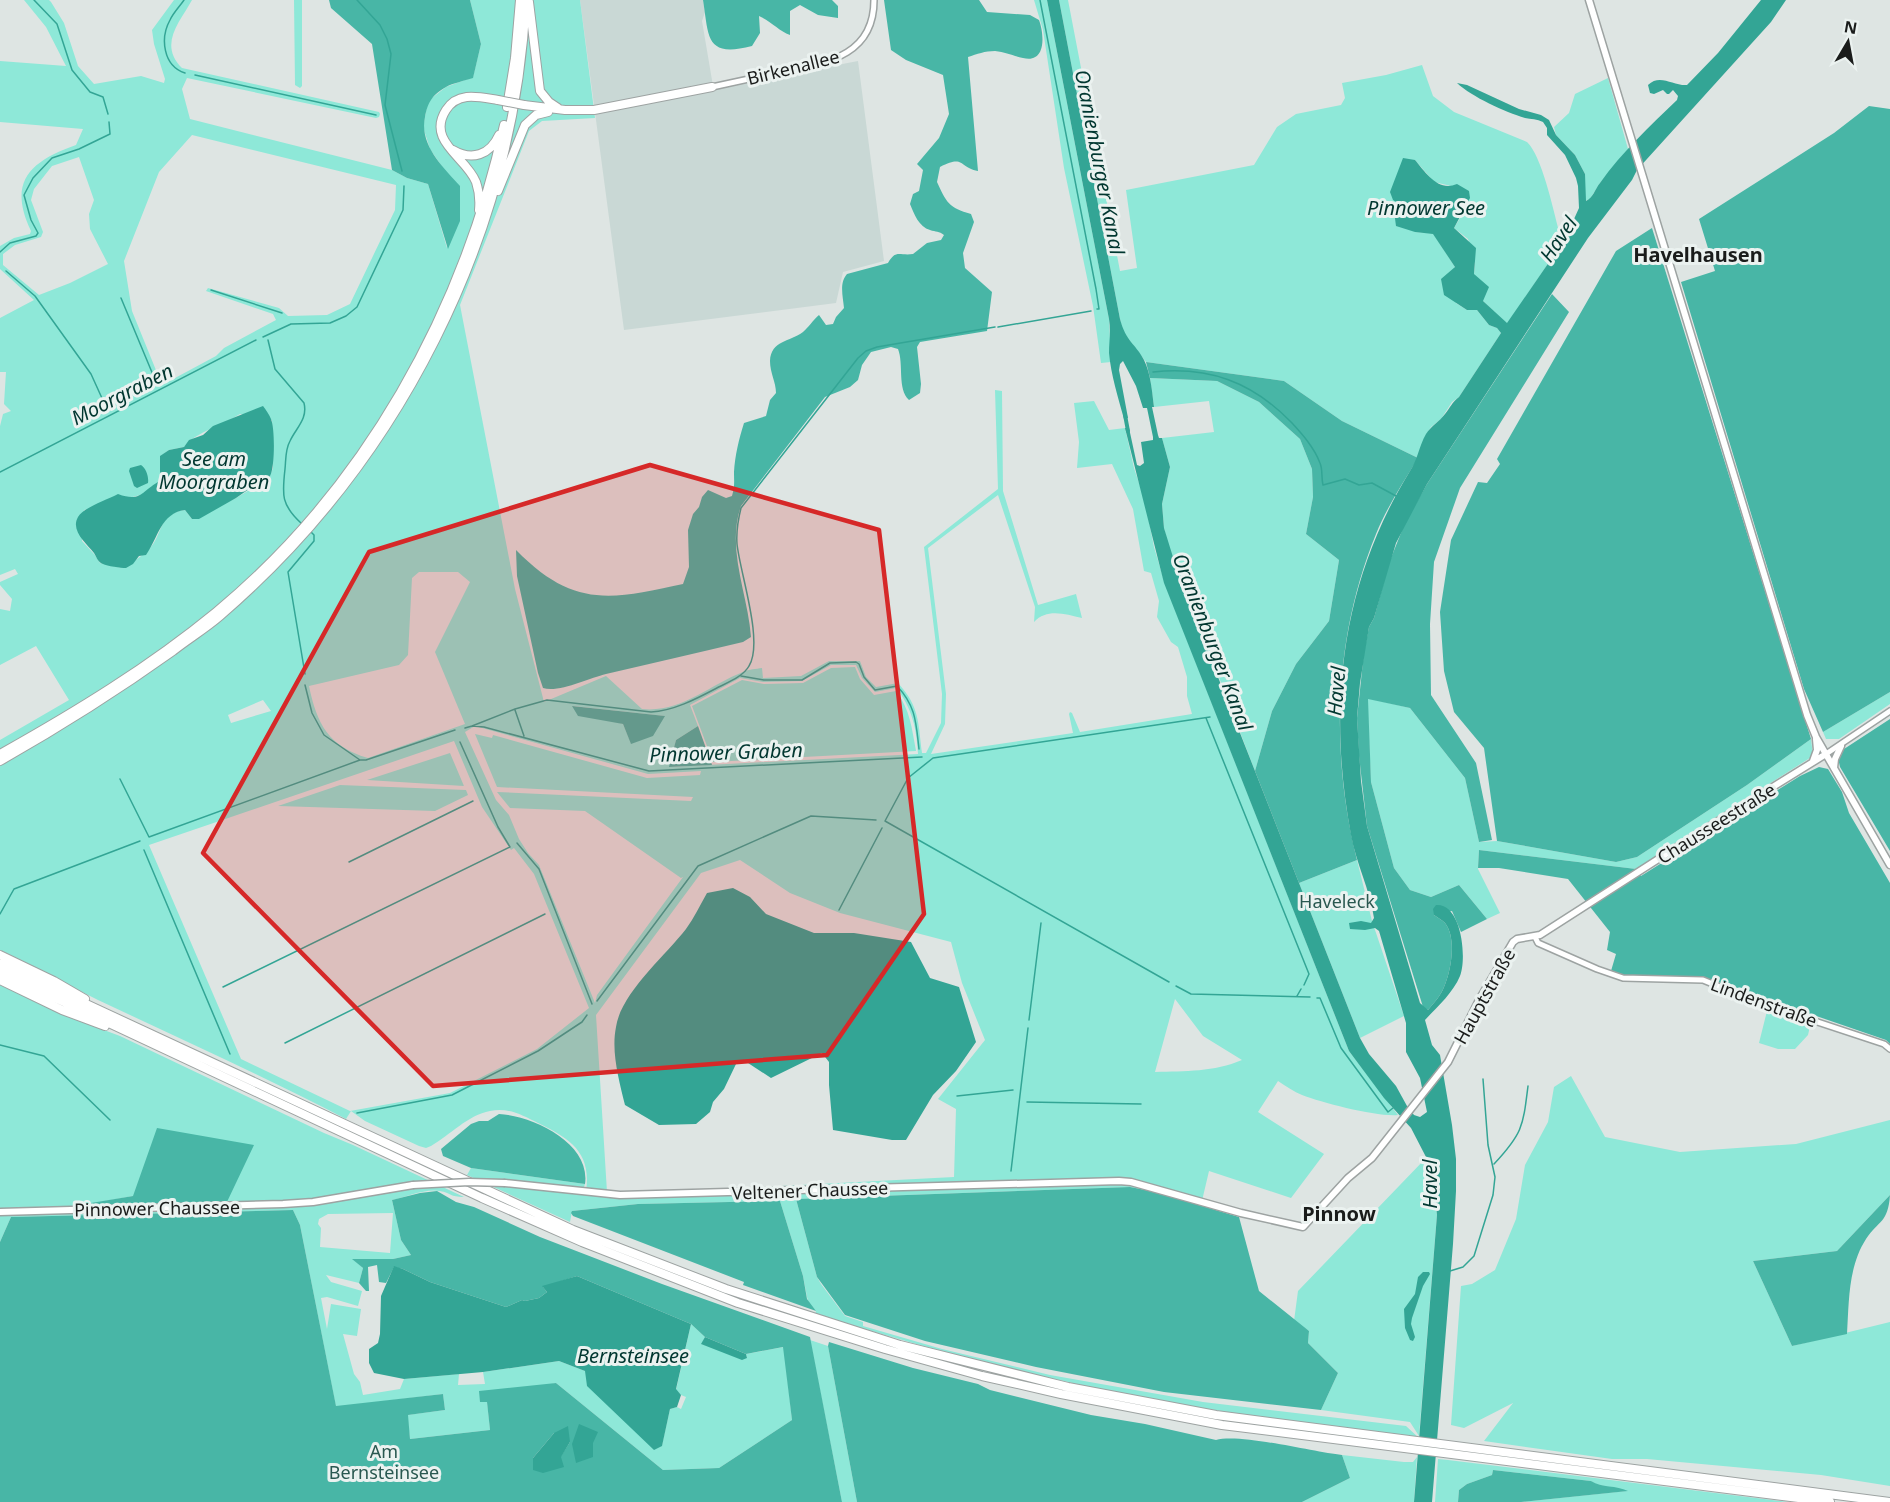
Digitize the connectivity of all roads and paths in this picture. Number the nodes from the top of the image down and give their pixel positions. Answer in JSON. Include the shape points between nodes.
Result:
{"nodes":[{"id":1,"x":520,"y":0,"type":"edge"},
{"id":2,"x":527,"y":0,"type":"edge"},
{"id":3,"x":874,"y":0,"type":"edge"},
{"id":4,"x":1589,"y":0,"type":"edge"},
{"id":5,"x":712,"y":87,"type":"joint"},
{"id":6,"x":565,"y":110,"type":"junction"},
{"id":7,"x":505,"y":123,"type":"junction"},
{"id":8,"x":446,"y":145,"type":"junction"},
{"id":9,"x":487,"y":215,"type":"junction"},
{"id":10,"x":479,"y":220,"type":"junction"},
{"id":11,"x":305,"y":528,"type":"junction"},
{"id":12,"x":1890,"y":711,"type":"edge"},
{"id":13,"x":1816,"y":737,"type":"junction"},
{"id":14,"x":1841,"y":746,"type":"junction"},
{"id":15,"x":0,"y":752,"type":"edge"},
{"id":16,"x":1826,"y":754,"type":"junction"},
{"id":17,"x":0,"y":761,"type":"edge"},
{"id":18,"x":1813,"y":762,"type":"junction"},
{"id":19,"x":1834,"y":769,"type":"junction"},
{"id":20,"x":1890,"y":865,"type":"edge"},
{"id":21,"x":1607,"y":892,"type":"joint"},
{"id":22,"x":1534,"y":938,"type":"junction"},
{"id":23,"x":0,"y":955,"type":"edge"},
{"id":24,"x":0,"y":964,"type":"edge"},
{"id":25,"x":0,"y":972,"type":"edge"},
{"id":26,"x":0,"y":981,"type":"edge"},
{"id":27,"x":109,"y":1015,"type":"junction"},
{"id":28,"x":138,"y":1037,"type":"junction"},
{"id":29,"x":1890,"y":1049,"type":"edge"},
{"id":30,"x":313,"y":1202,"type":"joint"},
{"id":31,"x":0,"y":1212,"type":"edge"},
{"id":32,"x":1303,"y":1227,"type":"joint"},
{"id":33,"x":1410,"y":1446,"type":"junction"},
{"id":34,"x":1444,"y":1450,"type":"junction"},
{"id":35,"x":1830,"y":1502,"type":"edge"},
{"id":36,"x":1890,"y":1502,"type":"edge"}],
"edges":[{"from":1,"to":7,"type":"highway"},
{"from":2,"to":6,"type":"highway","via":[[540,91],[549,102]]},
{"from":2,"to":9,"type":"highway","via":[[521,62],[505,148]]},
{"from":3,"to":5,"type":"street","name":"Birkenallee","via":[[867,31],[857,46],[843,56]]},
{"from":4,"to":13,"type":"main road"},
{"from":5,"to":6,"type":"highway","via":[[612,107]]},
{"from":6,"to":8,"type":"highway","bridge":true,"via":[[470,97],[458,99],[441,119]]},
{"from":6,"to":9,"type":"highway","via":[[540,113],[525,125]]},
{"from":7,"to":8,"type":"highway","via":[[491,148],[479,155],[462,155]]},
{"from":7,"to":10,"type":"highway"},
{"from":8,"to":10,"type":"highway","via":[[476,182]]},
{"from":9,"to":11,"type":"highway","via":[[459,290],[398,408],[366,456]]},
{"from":10,"to":11,"type":"highway","via":[[441,316],[404,386],[362,452]]},
{"from":11,"to":15,"type":"highway","via":[[216,612],[132,674]]},
{"from":11,"to":17,"type":"highway","via":[[263,577],[218,618],[103,700]]},
{"from":12,"to":14,"type":"street"},
{"from":13,"to":16,"type":"main road"},
{"from":13,"to":18,"type":"main road"},
{"from":14,"to":16,"type":"street"},
{"from":14,"to":19,"type":"main road"},
{"from":16,"to":18,"type":"main road","name":"Chausseestraße"},
{"from":16,"to":19,"type":"main road"},
{"from":18,"to":21,"type":"main road","name":"Chausseestraße"},
{"from":19,"to":20,"type":"main road"},
{"from":21,"to":22,"type":"main road","name":"Hauptstraße"},
{"from":22,"to":29,"type":"street","name":"Lindenstraße","via":[[1616,976],[1703,980]]},
{"from":22,"to":32,"type":"main road","name":"Hauptstraße","via":[[1513,942],[1448,1062],[1372,1158]]},
{"from":23,"to":27,"type":"highway","via":[[61,984]]},
{"from":24,"to":27,"type":"highway"},
{"from":25,"to":28,"type":"highway"},
{"from":26,"to":28,"type":"highway","via":[[77,1016]]},
{"from":27,"to":33,"type":"highway","via":[[531,1212],[656,1264],[786,1310],[943,1357],[1085,1391]]},
{"from":28,"to":33,"type":"highway","via":[[560,1233],[661,1274],[809,1326],[946,1366],[1079,1398],[1240,1428]]},
{"from":30,"to":31,"type":"main road","name":"Pinnower Chaussee"},
{"from":30,"to":32,"type":"main road","name":"Veltener Chaussee","bridge":true,"via":[[413,1185],[459,1182],[621,1195],[1119,1181]]},
{"from":33,"to":34,"type":"highway"},
{"from":34,"to":35,"type":"highway"},
{"from":34,"to":36,"type":"highway"}]}
